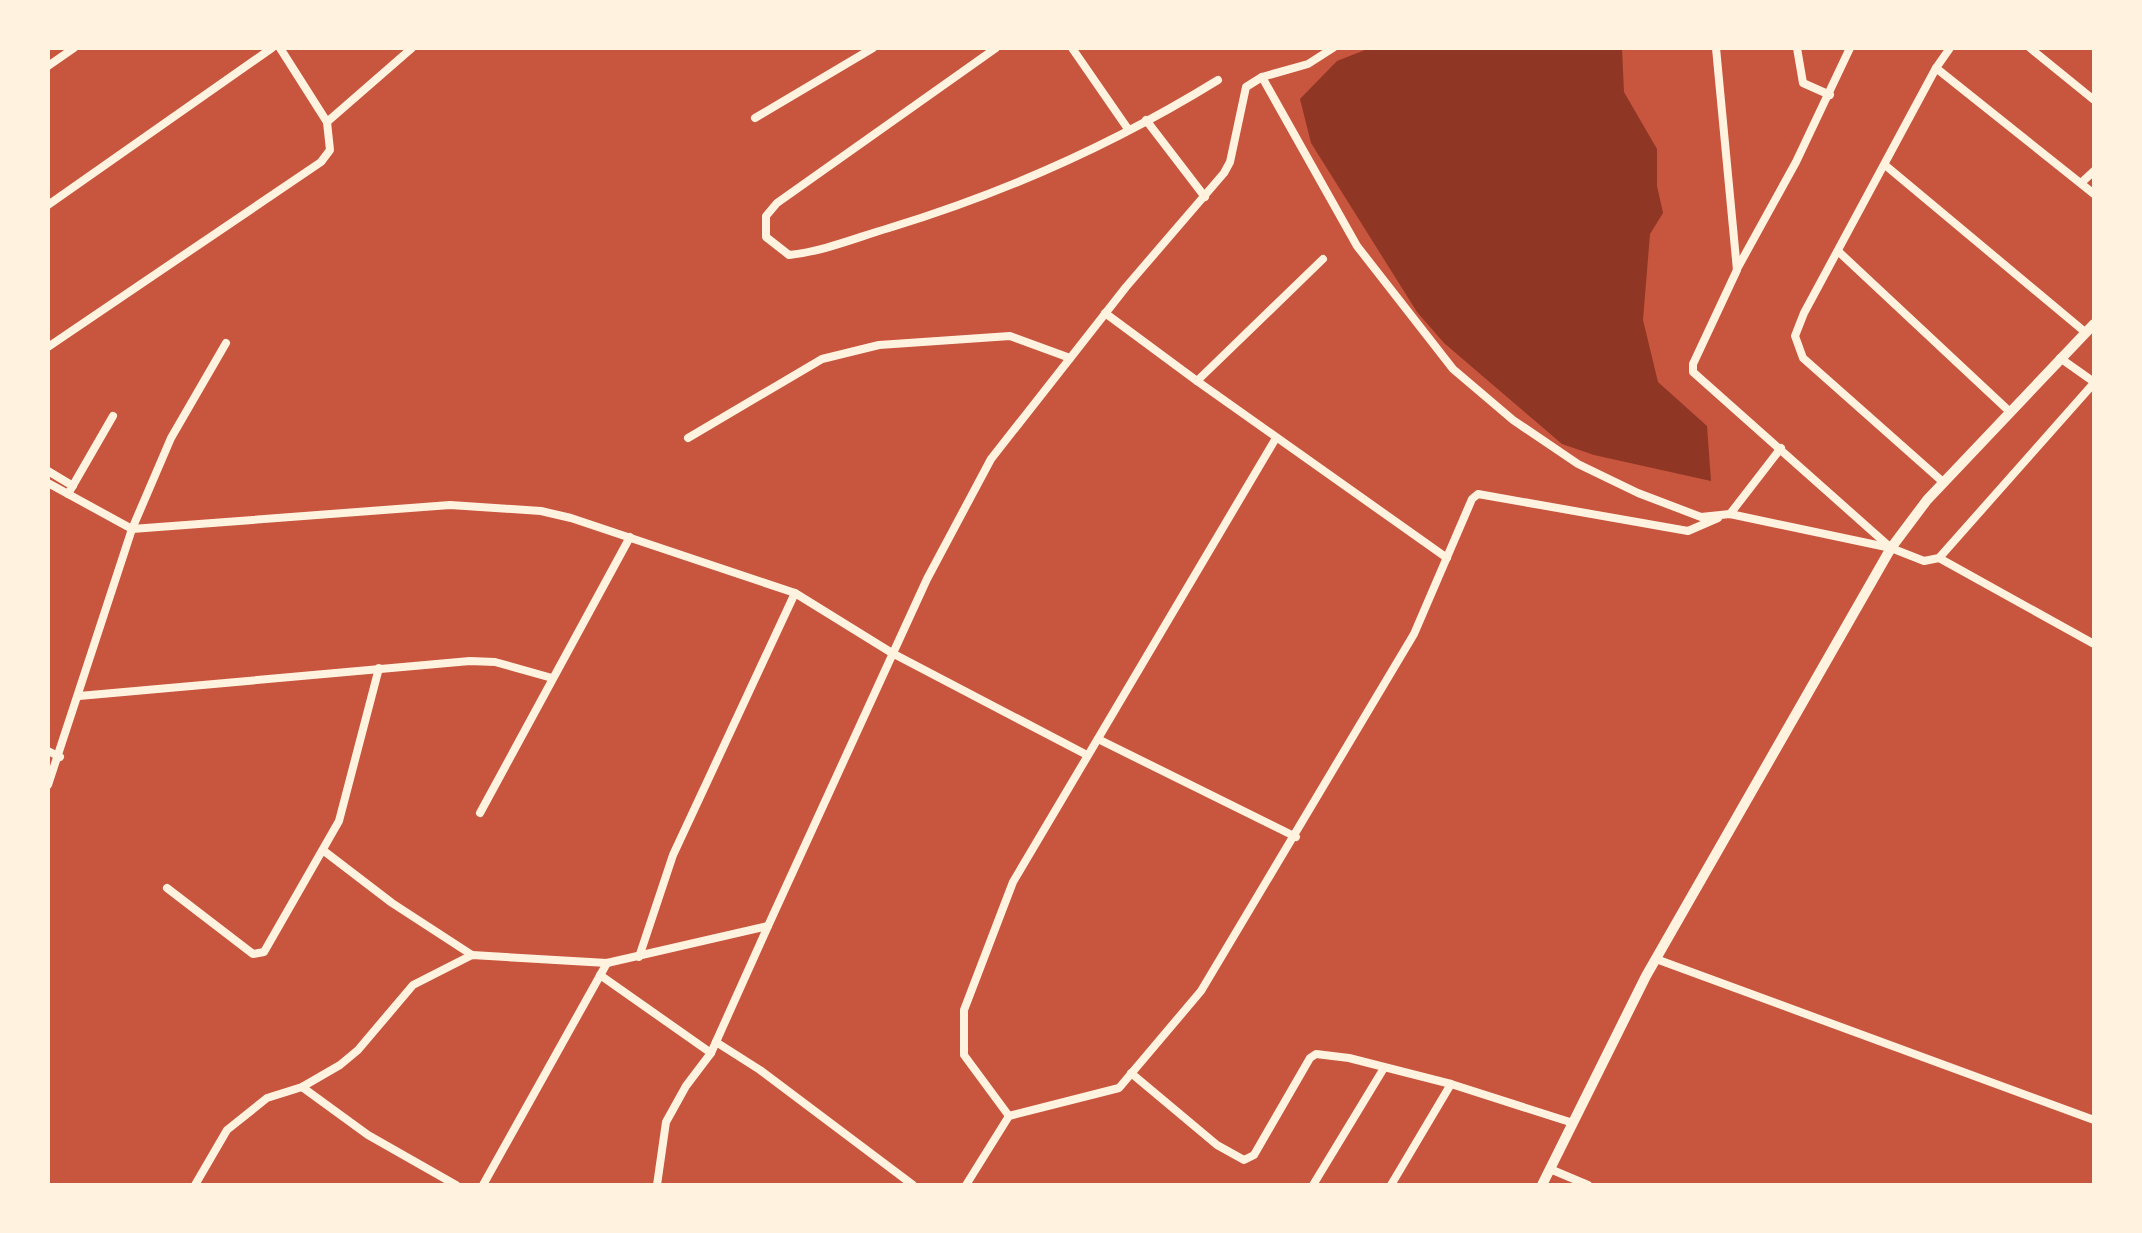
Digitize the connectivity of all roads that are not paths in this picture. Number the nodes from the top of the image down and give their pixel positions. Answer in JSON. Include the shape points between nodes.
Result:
{"nodes":[{"id":1,"x":74,"y":48,"type":"edge"},
{"id":2,"x":272,"y":48,"type":"edge"},
{"id":3,"x":280,"y":48,"type":"edge"},
{"id":4,"x":412,"y":48,"type":"edge"},
{"id":5,"x":873,"y":48,"type":"edge"},
{"id":6,"x":996,"y":48,"type":"edge"},
{"id":7,"x":1072,"y":48,"type":"edge"},
{"id":8,"x":1333,"y":48,"type":"edge"},
{"id":9,"x":1716,"y":48,"type":"edge"},
{"id":10,"x":1797,"y":48,"type":"edge"},
{"id":11,"x":1850,"y":48,"type":"edge"},
{"id":12,"x":1950,"y":48,"type":"edge"},
{"id":13,"x":2030,"y":48,"type":"edge"},
{"id":14,"x":48,"y":66,"type":"edge"},
{"id":15,"x":1936,"y":68,"type":"junction"},
{"id":16,"x":1262,"y":77,"type":"junction"},
{"id":17,"x":1218,"y":80,"type":"dead end"},
{"id":18,"x":1830,"y":95,"type":"junction"},
{"id":19,"x":2094,"y":100,"type":"edge"},
{"id":20,"x":755,"y":118,"type":"dead end"},
{"id":21,"x":1146,"y":120,"type":"junction"},
{"id":22,"x":327,"y":122,"type":"junction"},
{"id":23,"x":1128,"y":129,"type":"junction"},
{"id":24,"x":1885,"y":165,"type":"junction"},
{"id":25,"x":2094,"y":171,"type":"edge"},
{"id":26,"x":2081,"y":183,"type":"junction"},
{"id":27,"x":2094,"y":194,"type":"edge"},
{"id":28,"x":1205,"y":197,"type":"junction"},
{"id":29,"x":48,"y":205,"type":"edge"},
{"id":30,"x":1839,"y":252,"type":"junction"},
{"id":31,"x":1323,"y":259,"type":"dead end"},
{"id":32,"x":1737,"y":270,"type":"junction"},
{"id":33,"x":1105,"y":313,"type":"junction"},
{"id":34,"x":2094,"y":324,"type":"edge"},
{"id":35,"x":2085,"y":332,"type":"junction"},
{"id":36,"x":226,"y":343,"type":"dead end"},
{"id":37,"x":48,"y":347,"type":"edge"},
{"id":38,"x":1070,"y":358,"type":"junction"},
{"id":39,"x":2060,"y":358,"type":"junction"},
{"id":40,"x":1197,"y":381,"type":"junction"},
{"id":41,"x":2094,"y":382,"type":"edge"},
{"id":42,"x":2009,"y":411,"type":"junction"},
{"id":43,"x":113,"y":416,"type":"dead end"},
{"id":44,"x":688,"y":438,"type":"dead end"},
{"id":45,"x":1276,"y":438,"type":"junction"},
{"id":46,"x":1781,"y":448,"type":"junction"},
{"id":47,"x":48,"y":471,"type":"edge"},
{"id":48,"x":1943,"y":482,"type":"junction"},
{"id":49,"x":48,"y":483,"type":"edge"},
{"id":50,"x":71,"y":490,"type":"junction"},
{"id":51,"x":1730,"y":514,"type":"junction"},
{"id":52,"x":1718,"y":518,"type":"junction"},
{"id":53,"x":132,"y":529,"type":"junction"},
{"id":54,"x":630,"y":537,"type":"junction"},
{"id":55,"x":1891,"y":548,"type":"junction"},
{"id":56,"x":1447,"y":558,"type":"junction"},
{"id":57,"x":1939,"y":558,"type":"junction"},
{"id":58,"x":795,"y":593,"type":"junction"},
{"id":59,"x":2094,"y":644,"type":"edge"},
{"id":60,"x":892,"y":653,"type":"junction"},
{"id":61,"x":379,"y":668,"type":"junction"},
{"id":62,"x":552,"y":678,"type":"junction"},
{"id":63,"x":79,"y":696,"type":"junction"},
{"id":64,"x":1098,"y":739,"type":"junction"},
{"id":65,"x":48,"y":751,"type":"edge"},
{"id":66,"x":1087,"y":755,"type":"junction"},
{"id":67,"x":60,"y":757,"type":"junction"},
{"id":68,"x":48,"y":785,"type":"edge"},
{"id":69,"x":480,"y":813,"type":"dead end"},
{"id":70,"x":1296,"y":837,"type":"junction"},
{"id":71,"x":324,"y":851,"type":"junction"},
{"id":72,"x":167,"y":888,"type":"dead end"},
{"id":73,"x":768,"y":926,"type":"junction"},
{"id":74,"x":472,"y":955,"type":"junction"},
{"id":75,"x":639,"y":957,"type":"junction"},
{"id":76,"x":1656,"y":959,"type":"junction"},
{"id":77,"x":607,"y":963,"type":"junction"},
{"id":78,"x":600,"y":975,"type":"junction"},
{"id":79,"x":716,"y":1042,"type":"junction"},
{"id":80,"x":711,"y":1053,"type":"junction"},
{"id":81,"x":1384,"y":1068,"type":"junction"},
{"id":82,"x":1131,"y":1073,"type":"junction"},
{"id":83,"x":1451,"y":1084,"type":"junction"},
{"id":84,"x":302,"y":1087,"type":"junction"},
{"id":85,"x":1009,"y":1116,"type":"junction"},
{"id":86,"x":2094,"y":1120,"type":"edge"},
{"id":87,"x":1573,"y":1123,"type":"junction"},
{"id":88,"x":1550,"y":1169,"type":"junction"},
{"id":89,"x":195,"y":1185,"type":"edge"},
{"id":90,"x":456,"y":1185,"type":"edge"},
{"id":91,"x":483,"y":1185,"type":"edge"},
{"id":92,"x":657,"y":1185,"type":"edge"},
{"id":93,"x":913,"y":1185,"type":"edge"},
{"id":94,"x":966,"y":1185,"type":"edge"},
{"id":95,"x":1313,"y":1185,"type":"edge"},
{"id":96,"x":1391,"y":1185,"type":"edge"},
{"id":97,"x":1542,"y":1185,"type":"edge"},
{"id":98,"x":1588,"y":1185,"type":"edge"}],
"edges":[{"from":1,"to":14,"type":"street"},
{"from":2,"to":29,"type":"street"},
{"from":3,"to":22,"type":"street"},
{"from":4,"to":22,"type":"street"},
{"from":5,"to":20,"type":"street"},
{"from":6,"to":23,"type":"street","via":[[777,203],[766,216],[766,237],[789,255],[823,251],[1044,172]]},
{"from":7,"to":23,"type":"street"},
{"from":8,"to":16,"type":"street","via":[[1308,64]]},
{"from":9,"to":32,"type":"street"},
{"from":10,"to":18,"type":"street","via":[[1803,83]]},
{"from":11,"to":18,"type":"street"},
{"from":12,"to":15,"type":"street"},
{"from":13,"to":19,"type":"street"},
{"from":15,"to":24,"type":"street"},
{"from":15,"to":26,"type":"street"},
{"from":16,"to":28,"type":"street","via":[[1246,87],[1230,162]]},
{"from":16,"to":52,"type":"street","via":[[1357,246],[1453,369],[1513,420],[1578,464],[1638,493],[1701,517]]},
{"from":17,"to":21,"type":"street"},
{"from":18,"to":32,"type":"street"},
{"from":21,"to":23,"type":"street"},
{"from":21,"to":28,"type":"street"},
{"from":22,"to":37,"type":"street","via":[[330,150],[321,162]]},
{"from":24,"to":30,"type":"street"},
{"from":24,"to":35,"type":"street"},
{"from":25,"to":26,"type":"street"},
{"from":26,"to":27,"type":"street"},
{"from":28,"to":33,"type":"street"},
{"from":30,"to":42,"type":"street"},
{"from":30,"to":48,"type":"street","via":[[1795,336],[1803,358]]},
{"from":31,"to":40,"type":"street"},
{"from":32,"to":46,"type":"street","via":[[1693,372]]},
{"from":33,"to":38,"type":"street"},
{"from":33,"to":40,"type":"street"},
{"from":34,"to":35,"type":"street"},
{"from":35,"to":39,"type":"street"},
{"from":36,"to":53,"type":"street","via":[[171,438]]},
{"from":38,"to":44,"type":"street","via":[[1010,336],[879,345],[822,359]]},
{"from":38,"to":60,"type":"street","via":[[991,459]]},
{"from":39,"to":41,"type":"street"},
{"from":39,"to":42,"type":"street"},
{"from":40,"to":45,"type":"street"},
{"from":41,"to":57,"type":"street"},
{"from":42,"to":48,"type":"street"},
{"from":43,"to":50,"type":"street"},
{"from":45,"to":56,"type":"street"},
{"from":45,"to":64,"type":"street"},
{"from":46,"to":51,"type":"street"},
{"from":46,"to":55,"type":"street"},
{"from":47,"to":50,"type":"street"},
{"from":48,"to":55,"type":"street"},
{"from":49,"to":50,"type":"street"},
{"from":50,"to":53,"type":"street"},
{"from":51,"to":52,"type":"street"},
{"from":51,"to":55,"type":"street"},
{"from":52,"to":56,"type":"street","via":[[1688,531],[1478,494]]},
{"from":53,"to":54,"type":"street","via":[[450,505],[541,511]]},
{"from":53,"to":63,"type":"street"},
{"from":54,"to":58,"type":"street"},
{"from":54,"to":62,"type":"street"},
{"from":55,"to":57,"type":"street","via":[[1924,561]]},
{"from":55,"to":76,"type":"street"},
{"from":56,"to":70,"type":"street","via":[[1414,634]]},
{"from":57,"to":59,"type":"street"},
{"from":58,"to":60,"type":"street"},
{"from":58,"to":75,"type":"street","via":[[673,855]]},
{"from":60,"to":66,"type":"street"},
{"from":60,"to":73,"type":"street"},
{"from":61,"to":62,"type":"street","via":[[495,662]]},
{"from":61,"to":63,"type":"street"},
{"from":61,"to":71,"type":"street","via":[[339,821]]},
{"from":62,"to":69,"type":"street"},
{"from":63,"to":67,"type":"street"},
{"from":64,"to":66,"type":"street"},
{"from":64,"to":70,"type":"street"},
{"from":65,"to":67,"type":"street"},
{"from":66,"to":85,"type":"street","via":[[1013,882],[964,1010],[964,1055]]},
{"from":67,"to":68,"type":"street"},
{"from":70,"to":82,"type":"street","via":[[1201,991]]},
{"from":71,"to":72,"type":"street","via":[[259,955]]},
{"from":71,"to":74,"type":"street"},
{"from":73,"to":75,"type":"street"},
{"from":73,"to":79,"type":"street"},
{"from":74,"to":77,"type":"street"},
{"from":74,"to":84,"type":"street","via":[[413,985],[358,1050]]},
{"from":75,"to":77,"type":"street"},
{"from":76,"to":86,"type":"street"},
{"from":76,"to":87,"type":"street"},
{"from":77,"to":78,"type":"street"},
{"from":78,"to":80,"type":"street"},
{"from":78,"to":91,"type":"street"},
{"from":79,"to":80,"type":"street"},
{"from":79,"to":93,"type":"street"},
{"from":80,"to":92,"type":"street","via":[[666,1122]]},
{"from":81,"to":82,"type":"street","via":[[1313,1055],[1248,1160],[1217,1145]]},
{"from":81,"to":83,"type":"street"},
{"from":81,"to":95,"type":"street"},
{"from":82,"to":85,"type":"street","via":[[1119,1088]]},
{"from":83,"to":87,"type":"street"},
{"from":83,"to":96,"type":"street"},
{"from":84,"to":89,"type":"street","via":[[267,1098],[227,1130]]},
{"from":84,"to":90,"type":"street","via":[[368,1135]]},
{"from":85,"to":94,"type":"street"},
{"from":87,"to":88,"type":"street"},
{"from":88,"to":97,"type":"street"},
{"from":88,"to":98,"type":"street"}]}
